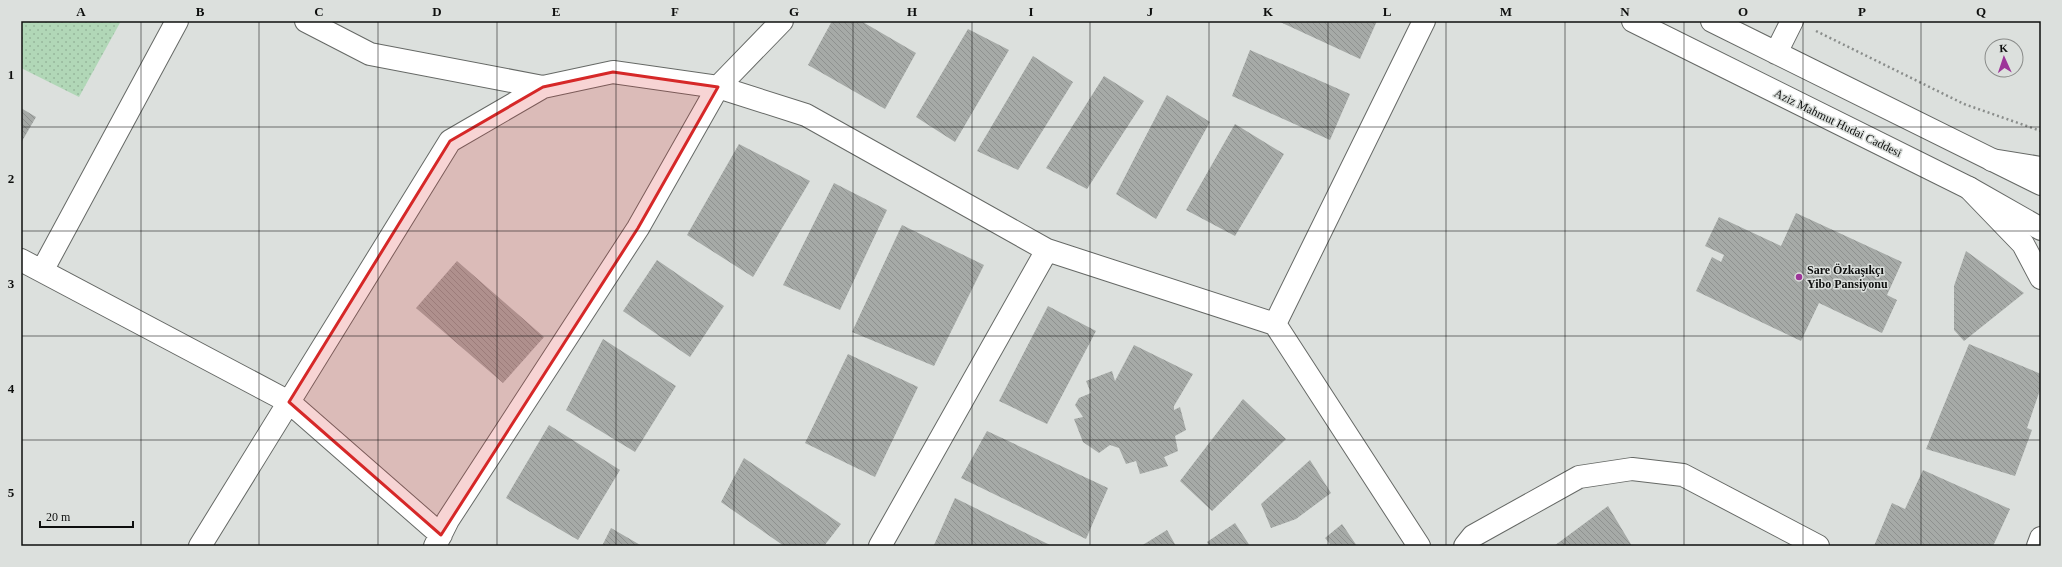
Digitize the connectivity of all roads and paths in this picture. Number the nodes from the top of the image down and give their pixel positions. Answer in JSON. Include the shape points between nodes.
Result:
{"nodes":[{"id":1,"x":177,"y":21,"type":"edge"},
{"id":2,"x":306,"y":21,"type":"edge"},
{"id":3,"x":782,"y":21,"type":"edge"},
{"id":4,"x":1424,"y":21,"type":"edge"},
{"id":5,"x":1633,"y":21,"type":"edge"},
{"id":6,"x":1712,"y":21,"type":"edge"},
{"id":7,"x":1801,"y":24,"type":"edge"},
{"id":8,"x":1776,"y":53,"type":"junction"},
{"id":9,"x":542,"y":87,"type":"junction"},
{"id":10,"x":718,"y":87,"type":"junction"},
{"id":11,"x":2041,"y":131,"type":"edge"},
{"id":12,"x":1992,"y":160,"type":"junction"},
{"id":13,"x":2041,"y":168,"type":"edge"},
{"id":14,"x":2041,"y":184,"type":"edge"},
{"id":15,"x":1969,"y":188,"type":"junction"},
{"id":16,"x":2041,"y":229,"type":"edge"},
{"id":17,"x":1046,"y":250,"type":"junction"},
{"id":18,"x":21,"y":260,"type":"edge"},
{"id":19,"x":42,"y":271,"type":"junction"},
{"id":20,"x":2041,"y":278,"type":"edge"},
{"id":21,"x":1275,"y":324,"type":"junction"},
{"id":22,"x":289,"y":402,"type":"junction"},
{"id":23,"x":2041,"y":538,"type":"edge"},
{"id":24,"x":438,"y":540,"type":"edge"},
{"id":25,"x":200,"y":546,"type":"edge"},
{"id":26,"x":880,"y":546,"type":"edge"},
{"id":27,"x":1418,"y":546,"type":"edge"},
{"id":28,"x":1465,"y":546,"type":"edge"},
{"id":29,"x":1818,"y":546,"type":"edge"},
{"id":30,"x":2038,"y":546,"type":"edge"}],
"edges":[{"from":1,"to":19,"type":"street"},
{"from":2,"to":9,"type":"street","via":[[370,54]]},
{"from":3,"to":10,"type":"street"},
{"from":4,"to":21,"type":"street"},
{"from":5,"to":15,"type":"street","name":"Aziz Mahmut Hudai Caddesi"},
{"from":6,"to":8,"type":"street"},
{"from":7,"to":8,"type":"street"},
{"from":7,"to":11,"type":"path","via":[[1964,104]]},
{"from":8,"to":12,"type":"street"},
{"from":9,"to":10,"type":"street","via":[[612,72]]},
{"from":9,"to":22,"type":"street","via":[[450,141]]},
{"from":10,"to":17,"type":"street","via":[[806,115]]},
{"from":10,"to":24,"type":"street","via":[[638,228],[452,514]]},
{"from":12,"to":13,"type":"street"},
{"from":12,"to":14,"type":"street"},
{"from":15,"to":16,"type":"street","name":"Aziz Mahmut Hudai Caddesi"},
{"from":15,"to":20,"type":"street","via":[[2023,244]]},
{"from":17,"to":21,"type":"street"},
{"from":17,"to":26,"type":"street"},
{"from":18,"to":19,"type":"street"},
{"from":19,"to":22,"type":"street"},
{"from":21,"to":27,"type":"street"},
{"from":22,"to":24,"type":"street"},
{"from":22,"to":25,"type":"street"},
{"from":23,"to":30,"type":"street"},
{"from":28,"to":29,"type":"street","via":[[1473,536],[1579,477],[1632,469],[1682,475]]}]}
